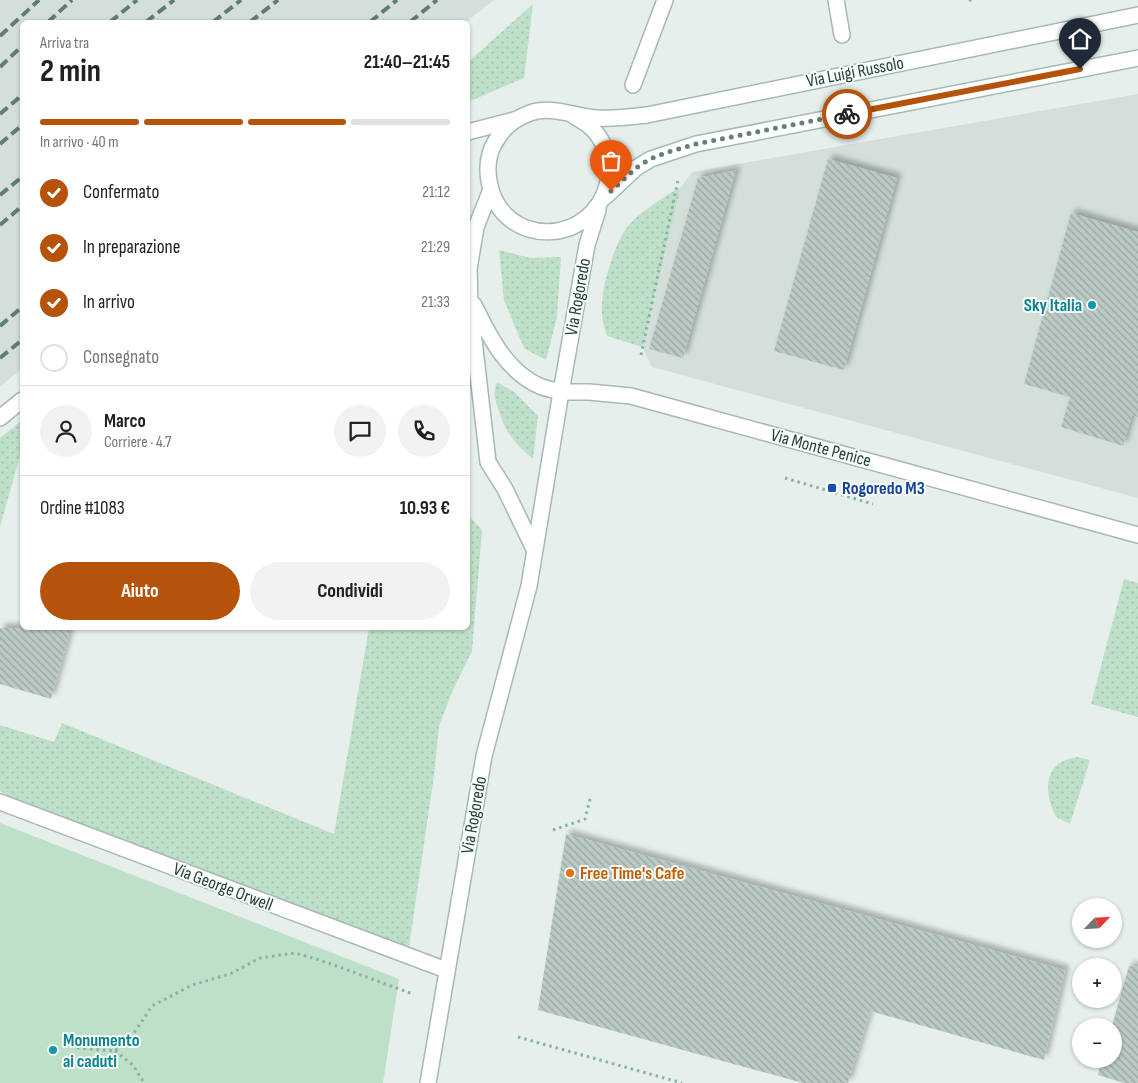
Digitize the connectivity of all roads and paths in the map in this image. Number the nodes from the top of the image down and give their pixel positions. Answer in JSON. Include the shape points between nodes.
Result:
{"nodes":[{"id":1,"x":665,"y":0,"type":"edge"},
{"id":2,"x":836,"y":0,"type":"edge"},
{"id":3,"x":1138,"y":15,"type":"edge"},
{"id":4,"x":842,"y":35,"type":"dead end"},
{"id":5,"x":1138,"y":58,"type":"edge"},
{"id":6,"x":633,"y":85,"type":"dead end"},
{"id":7,"x":571,"y":114,"type":"junction"},
{"id":8,"x":514,"y":120,"type":"junction"},
{"id":9,"x":470,"y":131,"type":"edge"},
{"id":10,"x":678,"y":180,"type":"dead end"},
{"id":11,"x":490,"y":192,"type":"junction"},
{"id":12,"x":601,"y":202,"type":"junction"},
{"id":13,"x":470,"y":263,"type":"edge"},
{"id":14,"x":470,"y":294,"type":"joint"},
{"id":15,"x":641,"y":355,"type":"dead end"},
{"id":16,"x":560,"y":392,"type":"junction"},
{"id":17,"x":20,"y":402,"type":"edge"},
{"id":18,"x":0,"y":418,"type":"edge"},
{"id":19,"x":785,"y":478,"type":"dead end"},
{"id":20,"x":874,"y":504,"type":"dead end"},
{"id":21,"x":1138,"y":535,"type":"edge"},
{"id":22,"x":534,"y":549,"type":"junction"},
{"id":23,"x":591,"y":795,"type":"dead end"},
{"id":24,"x":0,"y":802,"type":"edge"},
{"id":25,"x":553,"y":830,"type":"dead end"},
{"id":26,"x":446,"y":970,"type":"junction"},
{"id":27,"x":414,"y":994,"type":"dead end"},
{"id":28,"x":518,"y":1037,"type":"dead end"},
{"id":29,"x":77,"y":1048,"type":"dead end"},
{"id":30,"x":115,"y":1051,"type":"junction"},
{"id":31,"x":144,"y":1083,"type":"edge"},
{"id":32,"x":428,"y":1083,"type":"edge"},
{"id":33,"x":682,"y":1083,"type":"edge"}],
"edges":[{"from":1,"to":6,"type":"street"},
{"from":2,"to":4,"type":"street"},
{"from":3,"to":7,"type":"street","name":"Via Luigi Russolo","via":[[647,115],[596,118]]},
{"from":5,"to":12,"type":"street","via":[[696,144],[650,159]]},
{"from":7,"to":8,"type":"street","via":[[552,110],[532,112]]},
{"from":7,"to":12,"type":"street","via":[[589,125],[602,141],[609,160],[609,181]]},
{"from":8,"to":9,"type":"street"},
{"from":8,"to":11,"type":"street","via":[[499,134],[490,152],[487,172]]},
{"from":10,"to":15,"type":"path"},
{"from":11,"to":12,"type":"street","via":[[500,210],[515,223],[534,231],[574,228]]},
{"from":11,"to":13,"type":"street","via":[[476,227]]},
{"from":12,"to":16,"type":"street","name":"Via Rogoredo","via":[[587,245]]},
{"from":14,"to":16,"type":"street","via":[[493,342],[509,364],[542,387]]},
{"from":14,"to":22,"type":"street","via":[[488,462]]},
{"from":16,"to":21,"type":"street","name":"Via Monte Penice","via":[[631,396]]},
{"from":16,"to":22,"type":"street","name":"Via Rogoredo"},
{"from":17,"to":18,"type":"street"},
{"from":19,"to":20,"type":"path"},
{"from":22,"to":26,"type":"street","name":"Via Rogoredo","via":[[529,586],[484,756]]},
{"from":23,"to":25,"type":"path","via":[[585,819]]},
{"from":24,"to":26,"type":"street","name":"Via George Orwell"},
{"from":26,"to":32,"type":"street","name":"Via Rogoredo"},
{"from":27,"to":30,"type":"path","via":[[295,954],[260,958],[230,974],[192,985],[152,1006],[134,1033]]},
{"from":28,"to":33,"type":"path"},
{"from":29,"to":30,"type":"path"},
{"from":30,"to":31,"type":"path","via":[[133,1065]]}]}
